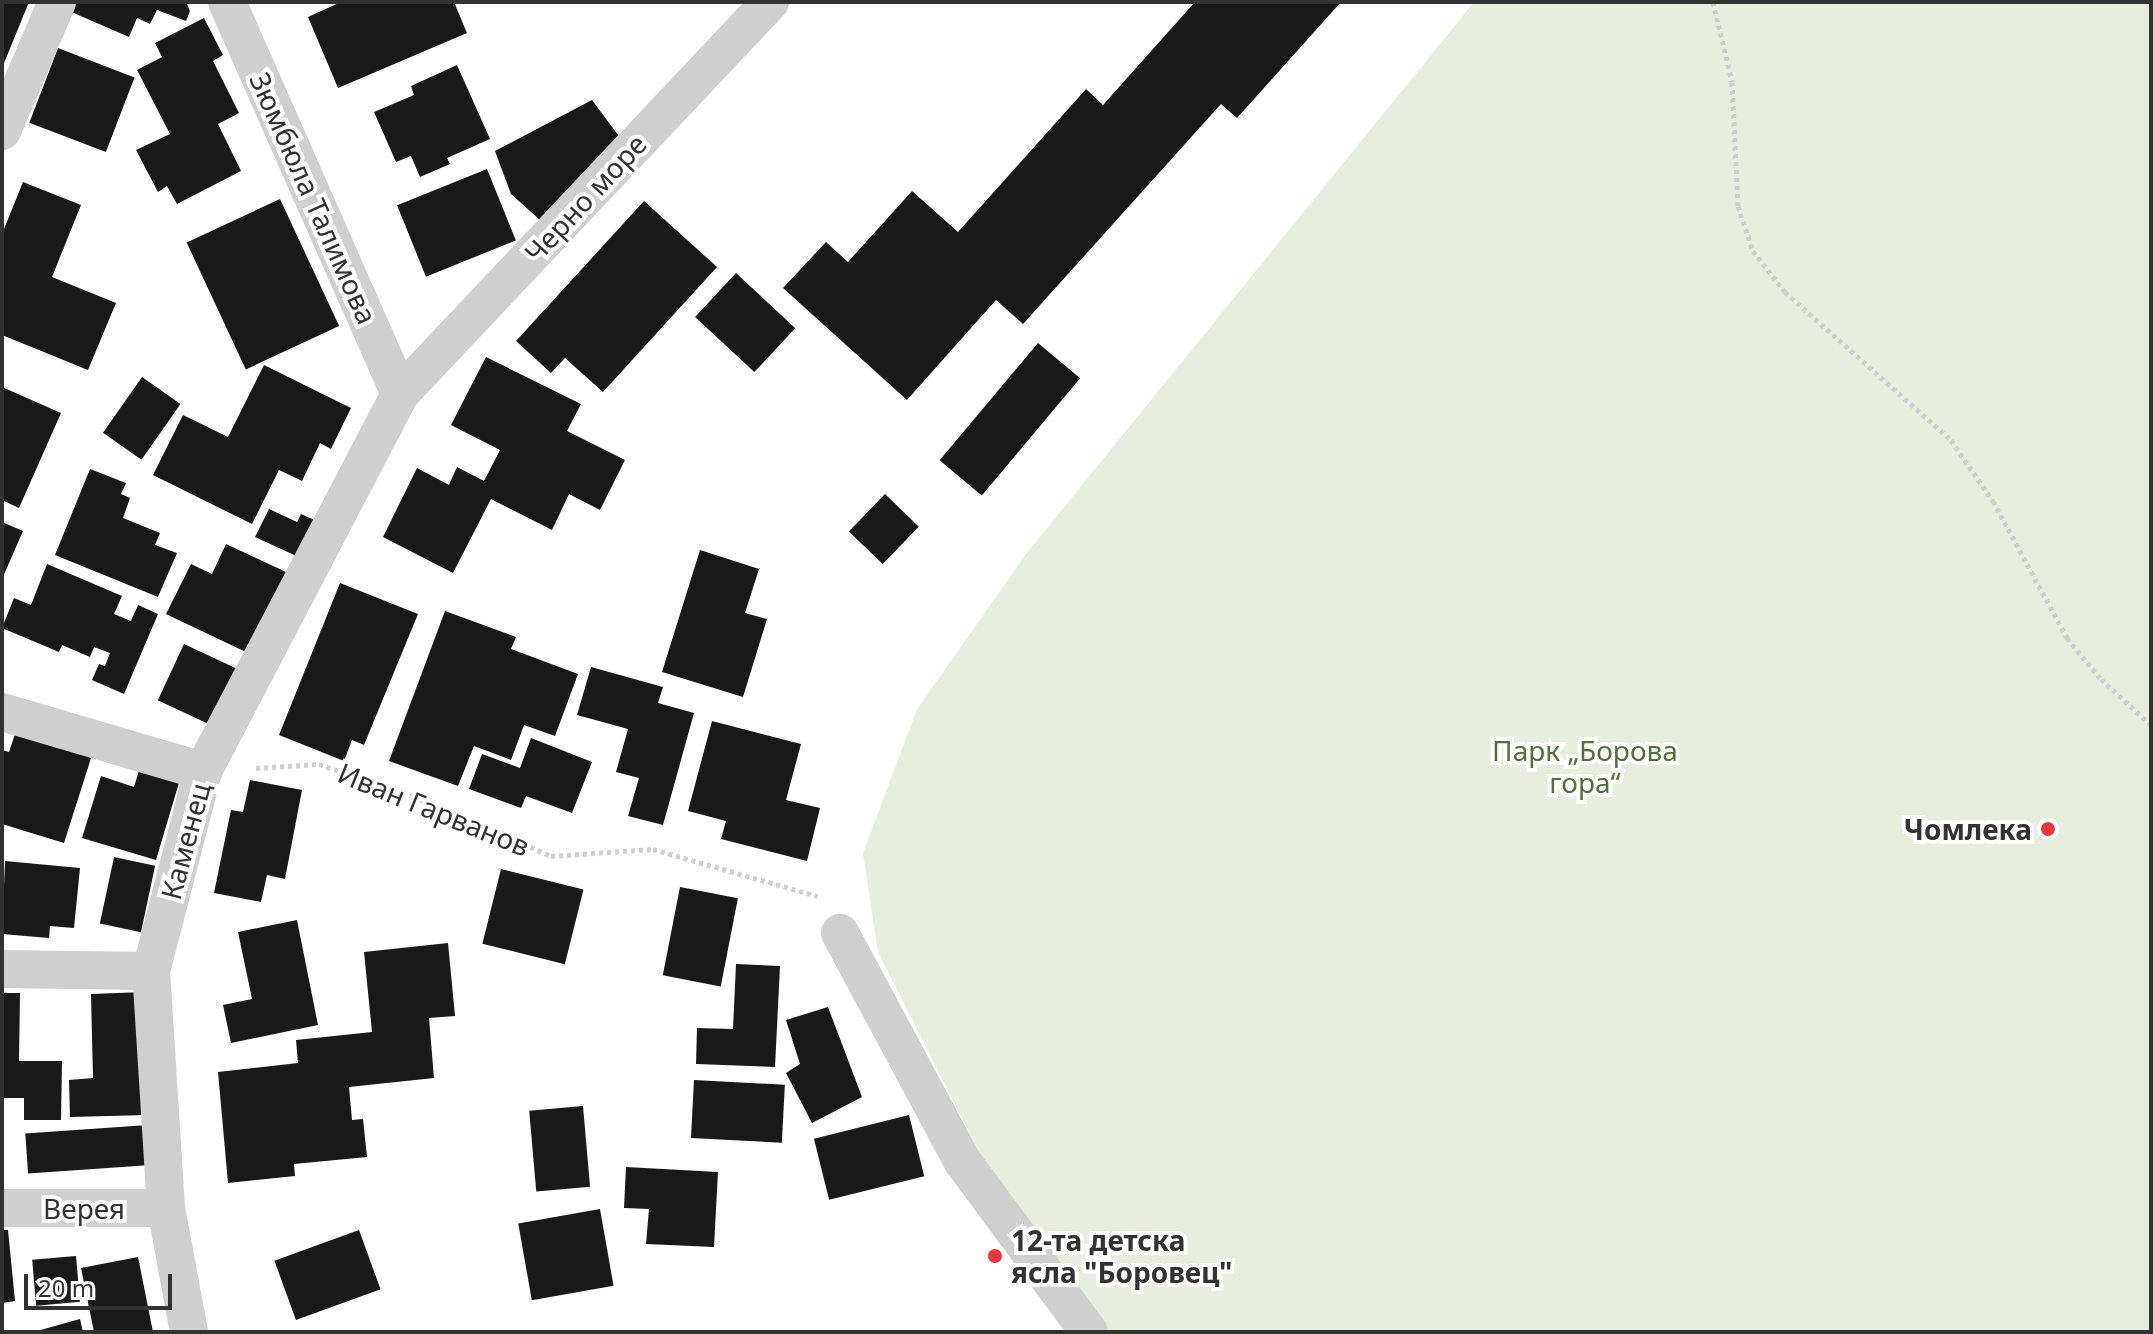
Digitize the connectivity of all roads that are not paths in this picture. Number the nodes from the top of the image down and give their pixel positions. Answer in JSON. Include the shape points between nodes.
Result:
{"nodes":[{"id":1,"x":57,"y":2,"type":"edge"},
{"id":2,"x":227,"y":2,"type":"edge"},
{"id":3,"x":770,"y":2,"type":"edge"},
{"id":4,"x":2,"y":131,"type":"edge"},
{"id":5,"x":400,"y":394,"type":"junction"},
{"id":6,"x":2,"y":712,"type":"edge"},
{"id":7,"x":203,"y":771,"type":"junction"},
{"id":8,"x":840,"y":933,"type":"road end"},
{"id":9,"x":2,"y":969,"type":"edge"},
{"id":10,"x":151,"y":971,"type":"junction"},
{"id":11,"x":2,"y":1208,"type":"edge"},
{"id":12,"x":166,"y":1208,"type":"junction"},
{"id":13,"x":189,"y":1332,"type":"edge"},
{"id":14,"x":1089,"y":1332,"type":"edge"}],
"edges":[{"from":1,"to":4,"type":"street"},
{"from":2,"to":5,"type":"street","name":"Зюмбюла Талимова"},
{"from":3,"to":5,"type":"street","name":"Черно море"},
{"from":5,"to":7,"type":"street","name":"Каменец"},
{"from":6,"to":7,"type":"street"},
{"from":7,"to":10,"type":"street","name":"Каменец"},
{"from":8,"to":14,"type":"street","via":[[963,1162]]},
{"from":9,"to":10,"type":"street"},
{"from":10,"to":12,"type":"street","name":"Каменец"},
{"from":11,"to":12,"type":"street","name":"Верея"},
{"from":12,"to":13,"type":"street","name":"Каменец"}]}
